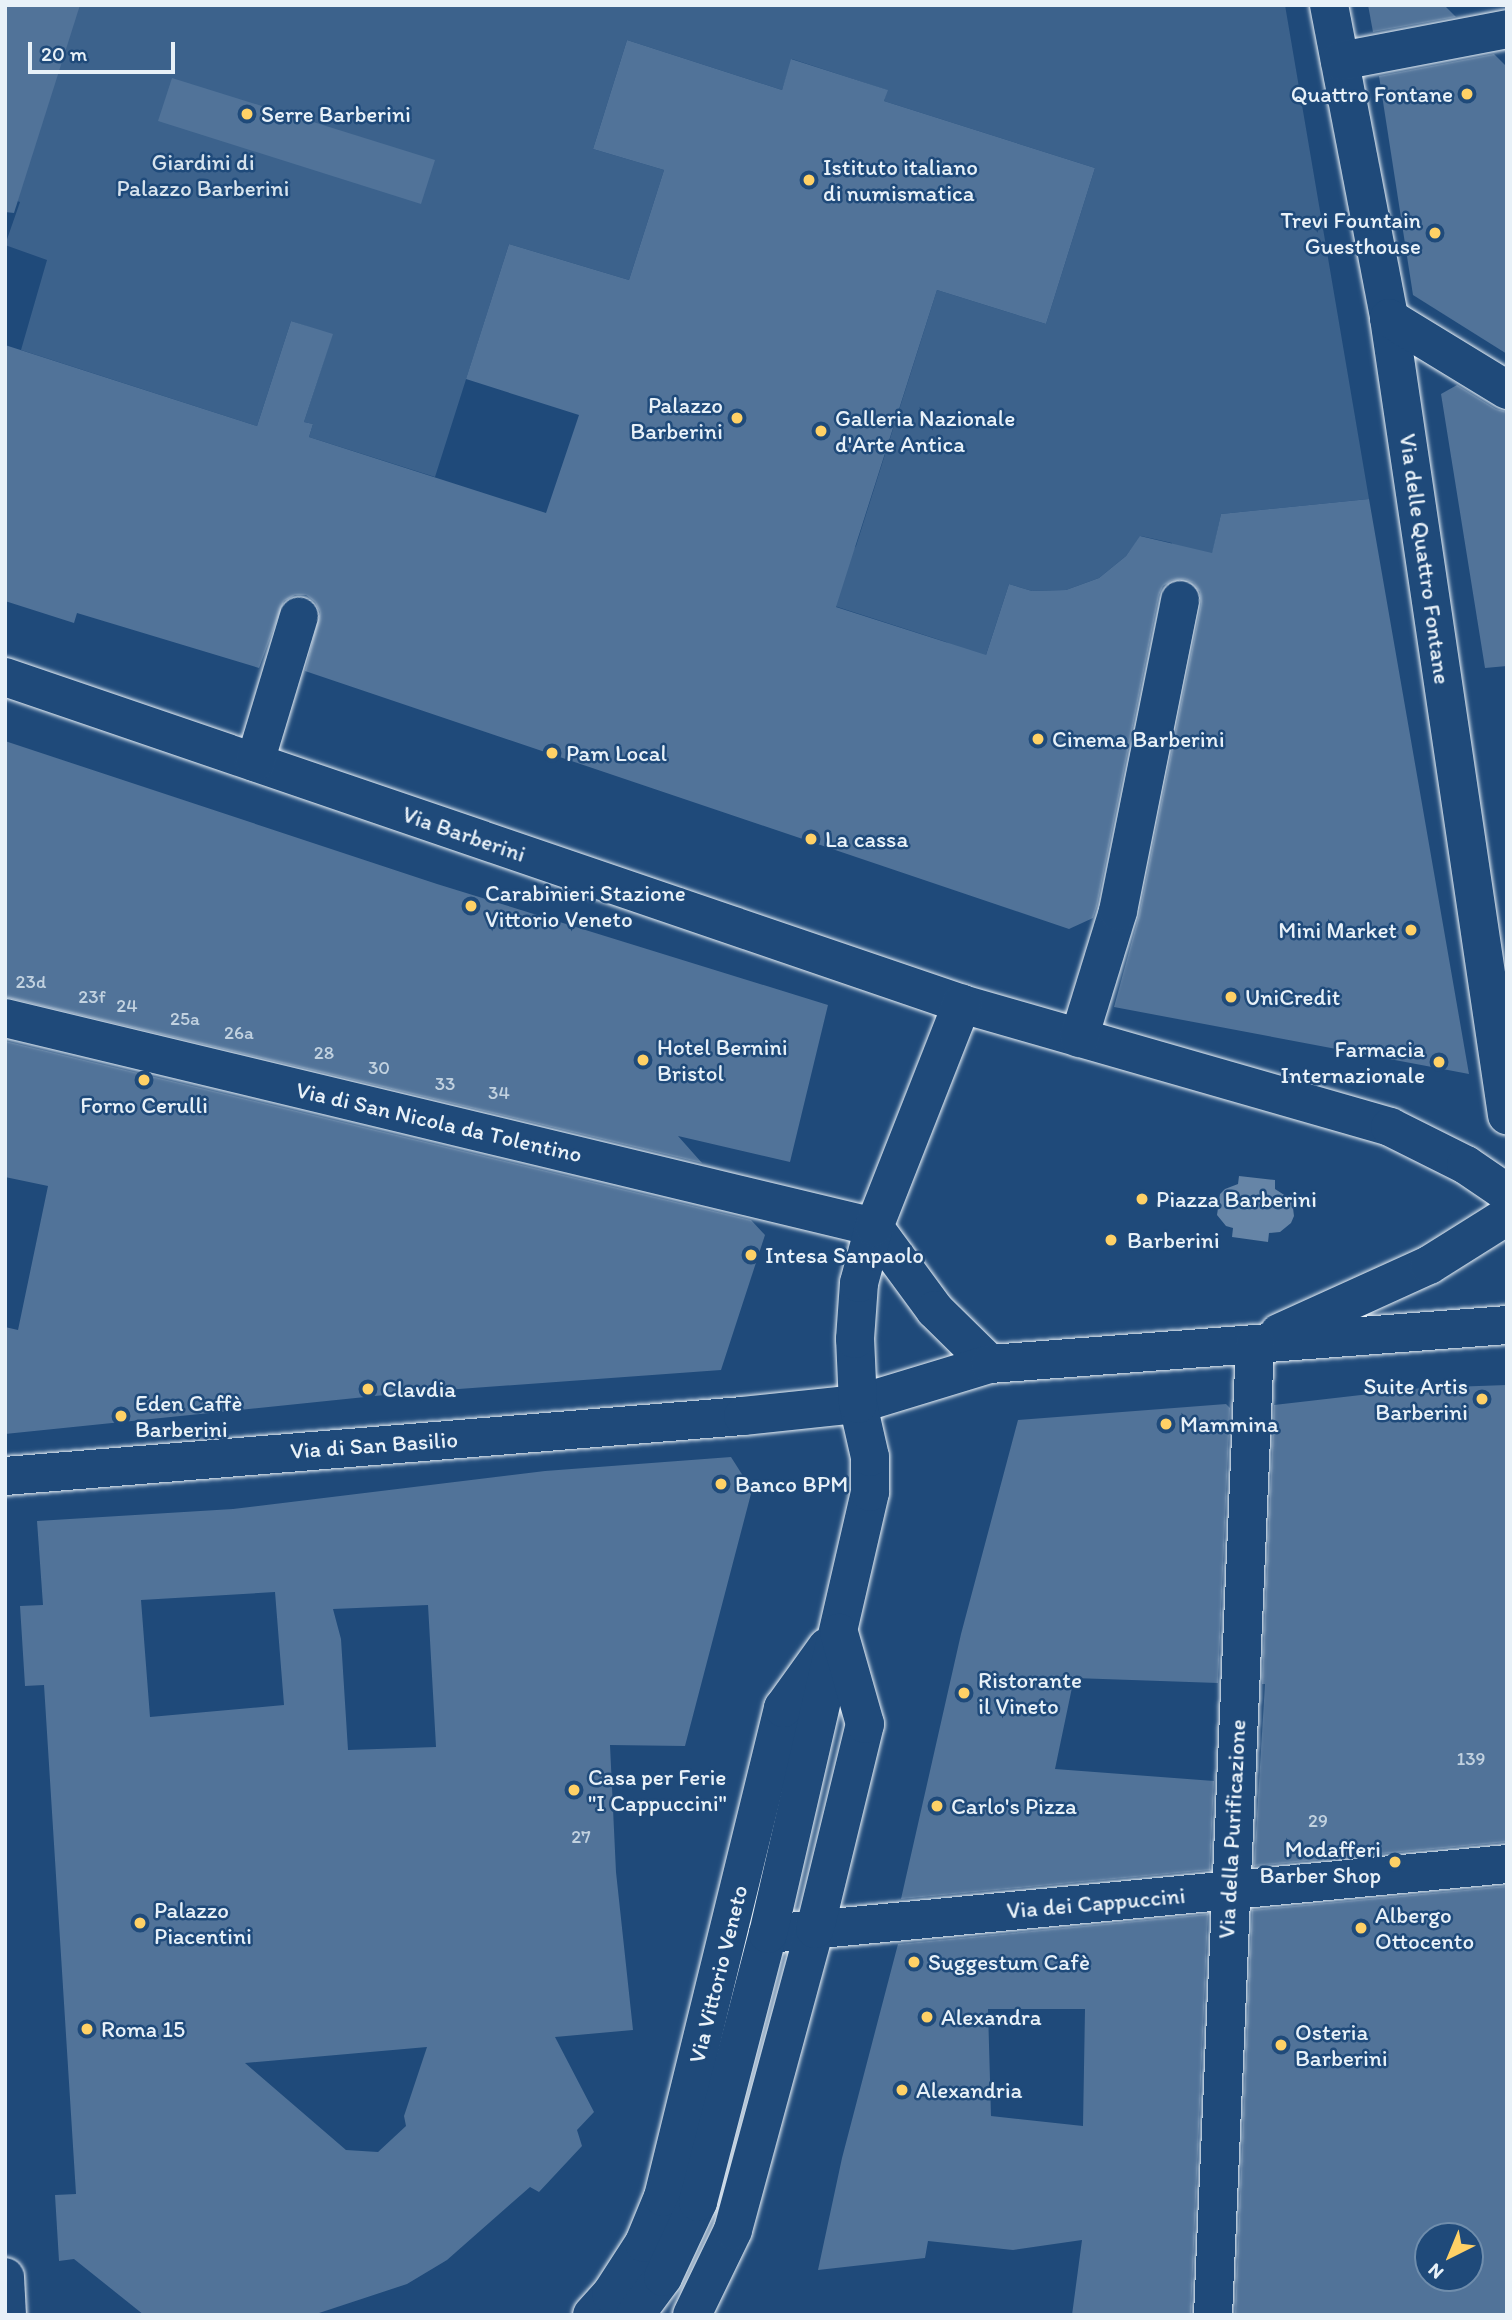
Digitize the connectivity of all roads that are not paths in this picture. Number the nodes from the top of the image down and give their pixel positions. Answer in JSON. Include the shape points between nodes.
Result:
{"nodes":[{"id":1,"x":1329,"y":5,"type":"edge"},
{"id":2,"x":1507,"y":29,"type":"edge"},
{"id":3,"x":1340,"y":61,"type":"junction"},
{"id":4,"x":1389,"y":318,"type":"junction"},
{"id":5,"x":1507,"y":390,"type":"edge"},
{"id":6,"x":1180,"y":600,"type":"dead end"},
{"id":7,"x":299,"y":616,"type":"dead end"},
{"id":8,"x":5,"y":677,"type":"edge"},
{"id":9,"x":255,"y":762,"type":"junction"},
{"id":10,"x":1498,"y":996,"type":"edge"},
{"id":11,"x":962,"y":1004,"type":"junction"},
{"id":12,"x":5,"y":1018,"type":"edge"},
{"id":13,"x":1079,"y":1038,"type":"junction"},
{"id":14,"x":1507,"y":1115,"type":"edge"},
{"id":15,"x":1507,"y":1193,"type":"edge"},
{"id":16,"x":1507,"y":1216,"type":"edge"},
{"id":17,"x":874,"y":1227,"type":"junction"},
{"id":18,"x":1507,"y":1325,"type":"edge"},
{"id":19,"x":1255,"y":1344,"type":"junction"},
{"id":20,"x":990,"y":1364,"type":"junction"},
{"id":21,"x":858,"y":1404,"type":"junction"},
{"id":22,"x":5,"y":1476,"type":"edge"},
{"id":23,"x":839,"y":1631,"type":"junction"},
{"id":24,"x":1507,"y":1864,"type":"edge"},
{"id":25,"x":1229,"y":1892,"type":"junction"},
{"id":26,"x":815,"y":1929,"type":"junction"},
{"id":27,"x":768,"y":1934,"type":"junction"},
{"id":28,"x":5,"y":2277,"type":"edge"},
{"id":29,"x":7,"y":2315,"type":"edge"},
{"id":30,"x":592,"y":2315,"type":"edge"},
{"id":31,"x":635,"y":2315,"type":"edge"},
{"id":32,"x":692,"y":2315,"type":"edge"},
{"id":33,"x":1213,"y":2315,"type":"edge"}],
"edges":[{"from":1,"to":3,"type":"street","name":"Via delle Quattro Fontane"},
{"from":2,"to":3,"type":"street"},
{"from":3,"to":4,"type":"street","name":"Via delle Quattro Fontane"},
{"from":4,"to":5,"type":"street"},
{"from":4,"to":10,"type":"street","name":"Via delle Quattro Fontane"},
{"from":6,"to":13,"type":"street","via":[[1112,938]]},
{"from":7,"to":9,"type":"street"},
{"from":8,"to":9,"type":"street","name":"Via Barberini"},
{"from":9,"to":11,"type":"street","name":"Via Barberini"},
{"from":10,"to":14,"type":"street","name":"Via delle Quattro Fontane"},
{"from":11,"to":13,"type":"street"},
{"from":11,"to":17,"type":"street"},
{"from":12,"to":17,"type":"street","name":"Via di San Nicola da Tolentino"},
{"from":13,"to":15,"type":"street","via":[[1400,1131],[1466,1165]]},
{"from":16,"to":19,"type":"street","via":[[1411,1275]]},
{"from":17,"to":20,"type":"street","via":[[935,1310]]},
{"from":17,"to":21,"type":"street","via":[[856,1308]]},
{"from":18,"to":19,"type":"street"},
{"from":19,"to":20,"type":"street"},
{"from":19,"to":25,"type":"street","name":"Via della Purificazione"},
{"from":20,"to":21,"type":"street"},
{"from":21,"to":22,"type":"street","name":"Via di San Basilio"},
{"from":21,"to":23,"type":"street","name":"Via Vittorio Veneto","via":[[870,1457],[870,1492]]},
{"from":23,"to":26,"type":"street","name":"Via Vittorio Veneto","via":[[865,1724]]},
{"from":23,"to":27,"type":"street","name":"Via Vittorio Veneto"},
{"from":23,"to":30,"type":"street","name":"Via Vittorio Veneto","via":[[783,1708],[663,2197],[644,2243]]},
{"from":24,"to":25,"type":"street","name":"Via dei Cappuccini"},
{"from":25,"to":26,"type":"street","name":"Via dei Cappuccini"},
{"from":25,"to":33,"type":"street","name":"Via della Purificazione"},
{"from":26,"to":27,"type":"street","name":"Via dei Cappuccini"},
{"from":26,"to":32,"type":"street","name":"Via Vittorio Veneto","via":[[733,2230]]},
{"from":27,"to":31,"type":"street","name":"Via Vittorio Veneto","via":[[698,2202],[663,2277]]},
{"from":28,"to":29,"type":"street"}]}
